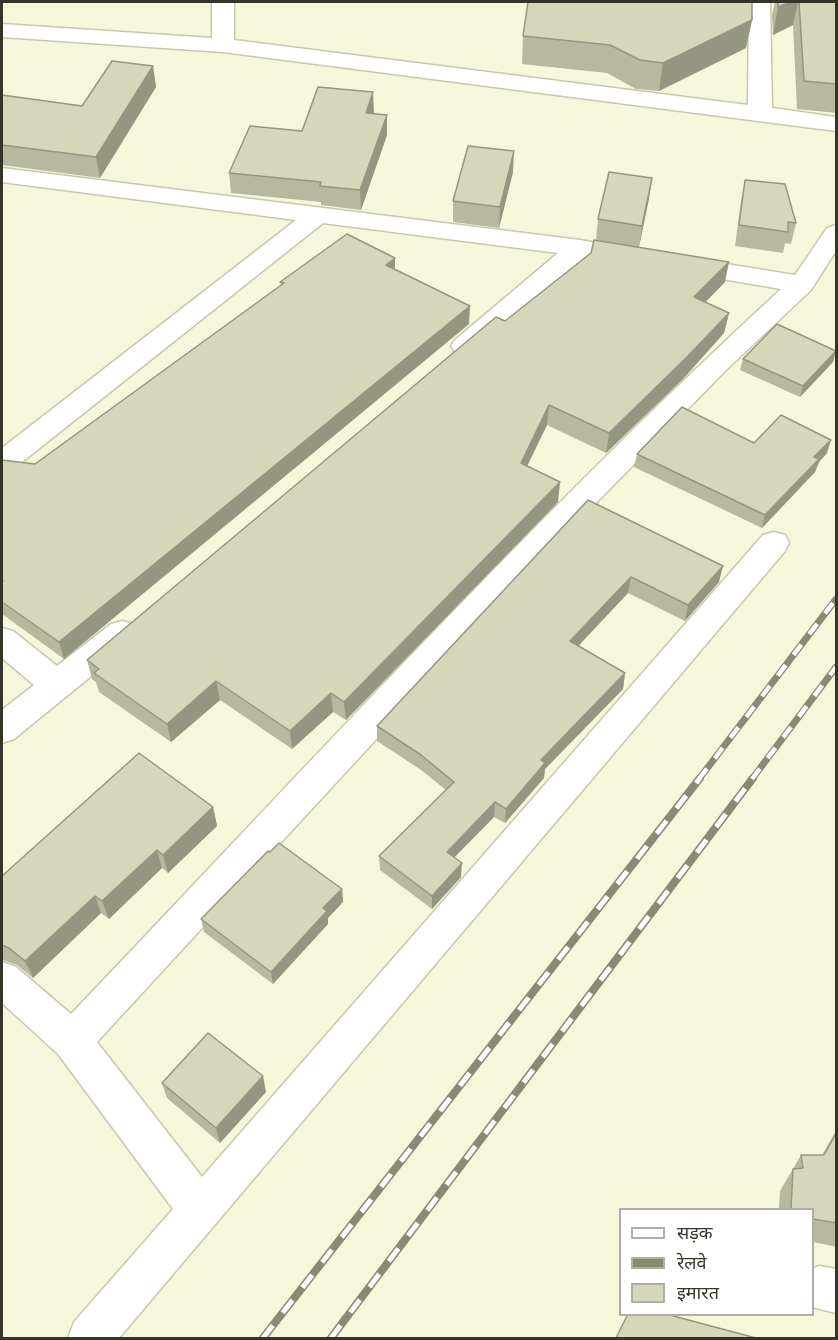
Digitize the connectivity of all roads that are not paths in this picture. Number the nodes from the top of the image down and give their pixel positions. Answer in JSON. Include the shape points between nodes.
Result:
{"nodes":[{"id":1,"x":223,"y":2,"type":"edge"},
{"id":2,"x":760,"y":2,"type":"edge"},
{"id":3,"x":2,"y":31,"type":"edge"},
{"id":4,"x":223,"y":45,"type":"junction"},
{"id":5,"x":760,"y":113,"type":"junction"},
{"id":6,"x":837,"y":124,"type":"edge"},
{"id":7,"x":2,"y":175,"type":"edge"},
{"id":8,"x":319,"y":214,"type":"junction"},
{"id":9,"x":837,"y":232,"type":"edge"},
{"id":10,"x":580,"y":248,"type":"junction"},
{"id":11,"x":802,"y":284,"type":"junction"},
{"id":12,"x":447,"y":362,"type":"edge"},
{"id":13,"x":2,"y":463,"type":"edge"},
{"id":14,"x":774,"y":543,"type":"dead end"},
{"id":15,"x":139,"y":618,"type":"edge"},
{"id":16,"x":2,"y":640,"type":"edge"},
{"id":17,"x":58,"y":686,"type":"junction"},
{"id":18,"x":2,"y":729,"type":"edge"},
{"id":19,"x":2,"y":979,"type":"edge"},
{"id":20,"x":72,"y":1041,"type":"junction"},
{"id":21,"x":200,"y":1209,"type":"junction"},
{"id":22,"x":90,"y":1338,"type":"edge"}],
"edges":[{"from":1,"to":4,"type":"street"},
{"from":2,"to":5,"type":"street"},
{"from":3,"to":4,"type":"street"},
{"from":4,"to":5,"type":"street"},
{"from":5,"to":6,"type":"street"},
{"from":7,"to":8,"type":"street"},
{"from":8,"to":10,"type":"street"},
{"from":8,"to":13,"type":"street"},
{"from":9,"to":11,"type":"street"},
{"from":10,"to":11,"type":"street"},
{"from":10,"to":12,"type":"street"},
{"from":11,"to":20,"type":"street","via":[[716,364],[548,533]]},
{"from":14,"to":21,"type":"street"},
{"from":15,"to":17,"type":"street"},
{"from":16,"to":17,"type":"street"},
{"from":17,"to":18,"type":"street"},
{"from":19,"to":20,"type":"street"},
{"from":20,"to":21,"type":"street"},
{"from":21,"to":22,"type":"street"}]}
